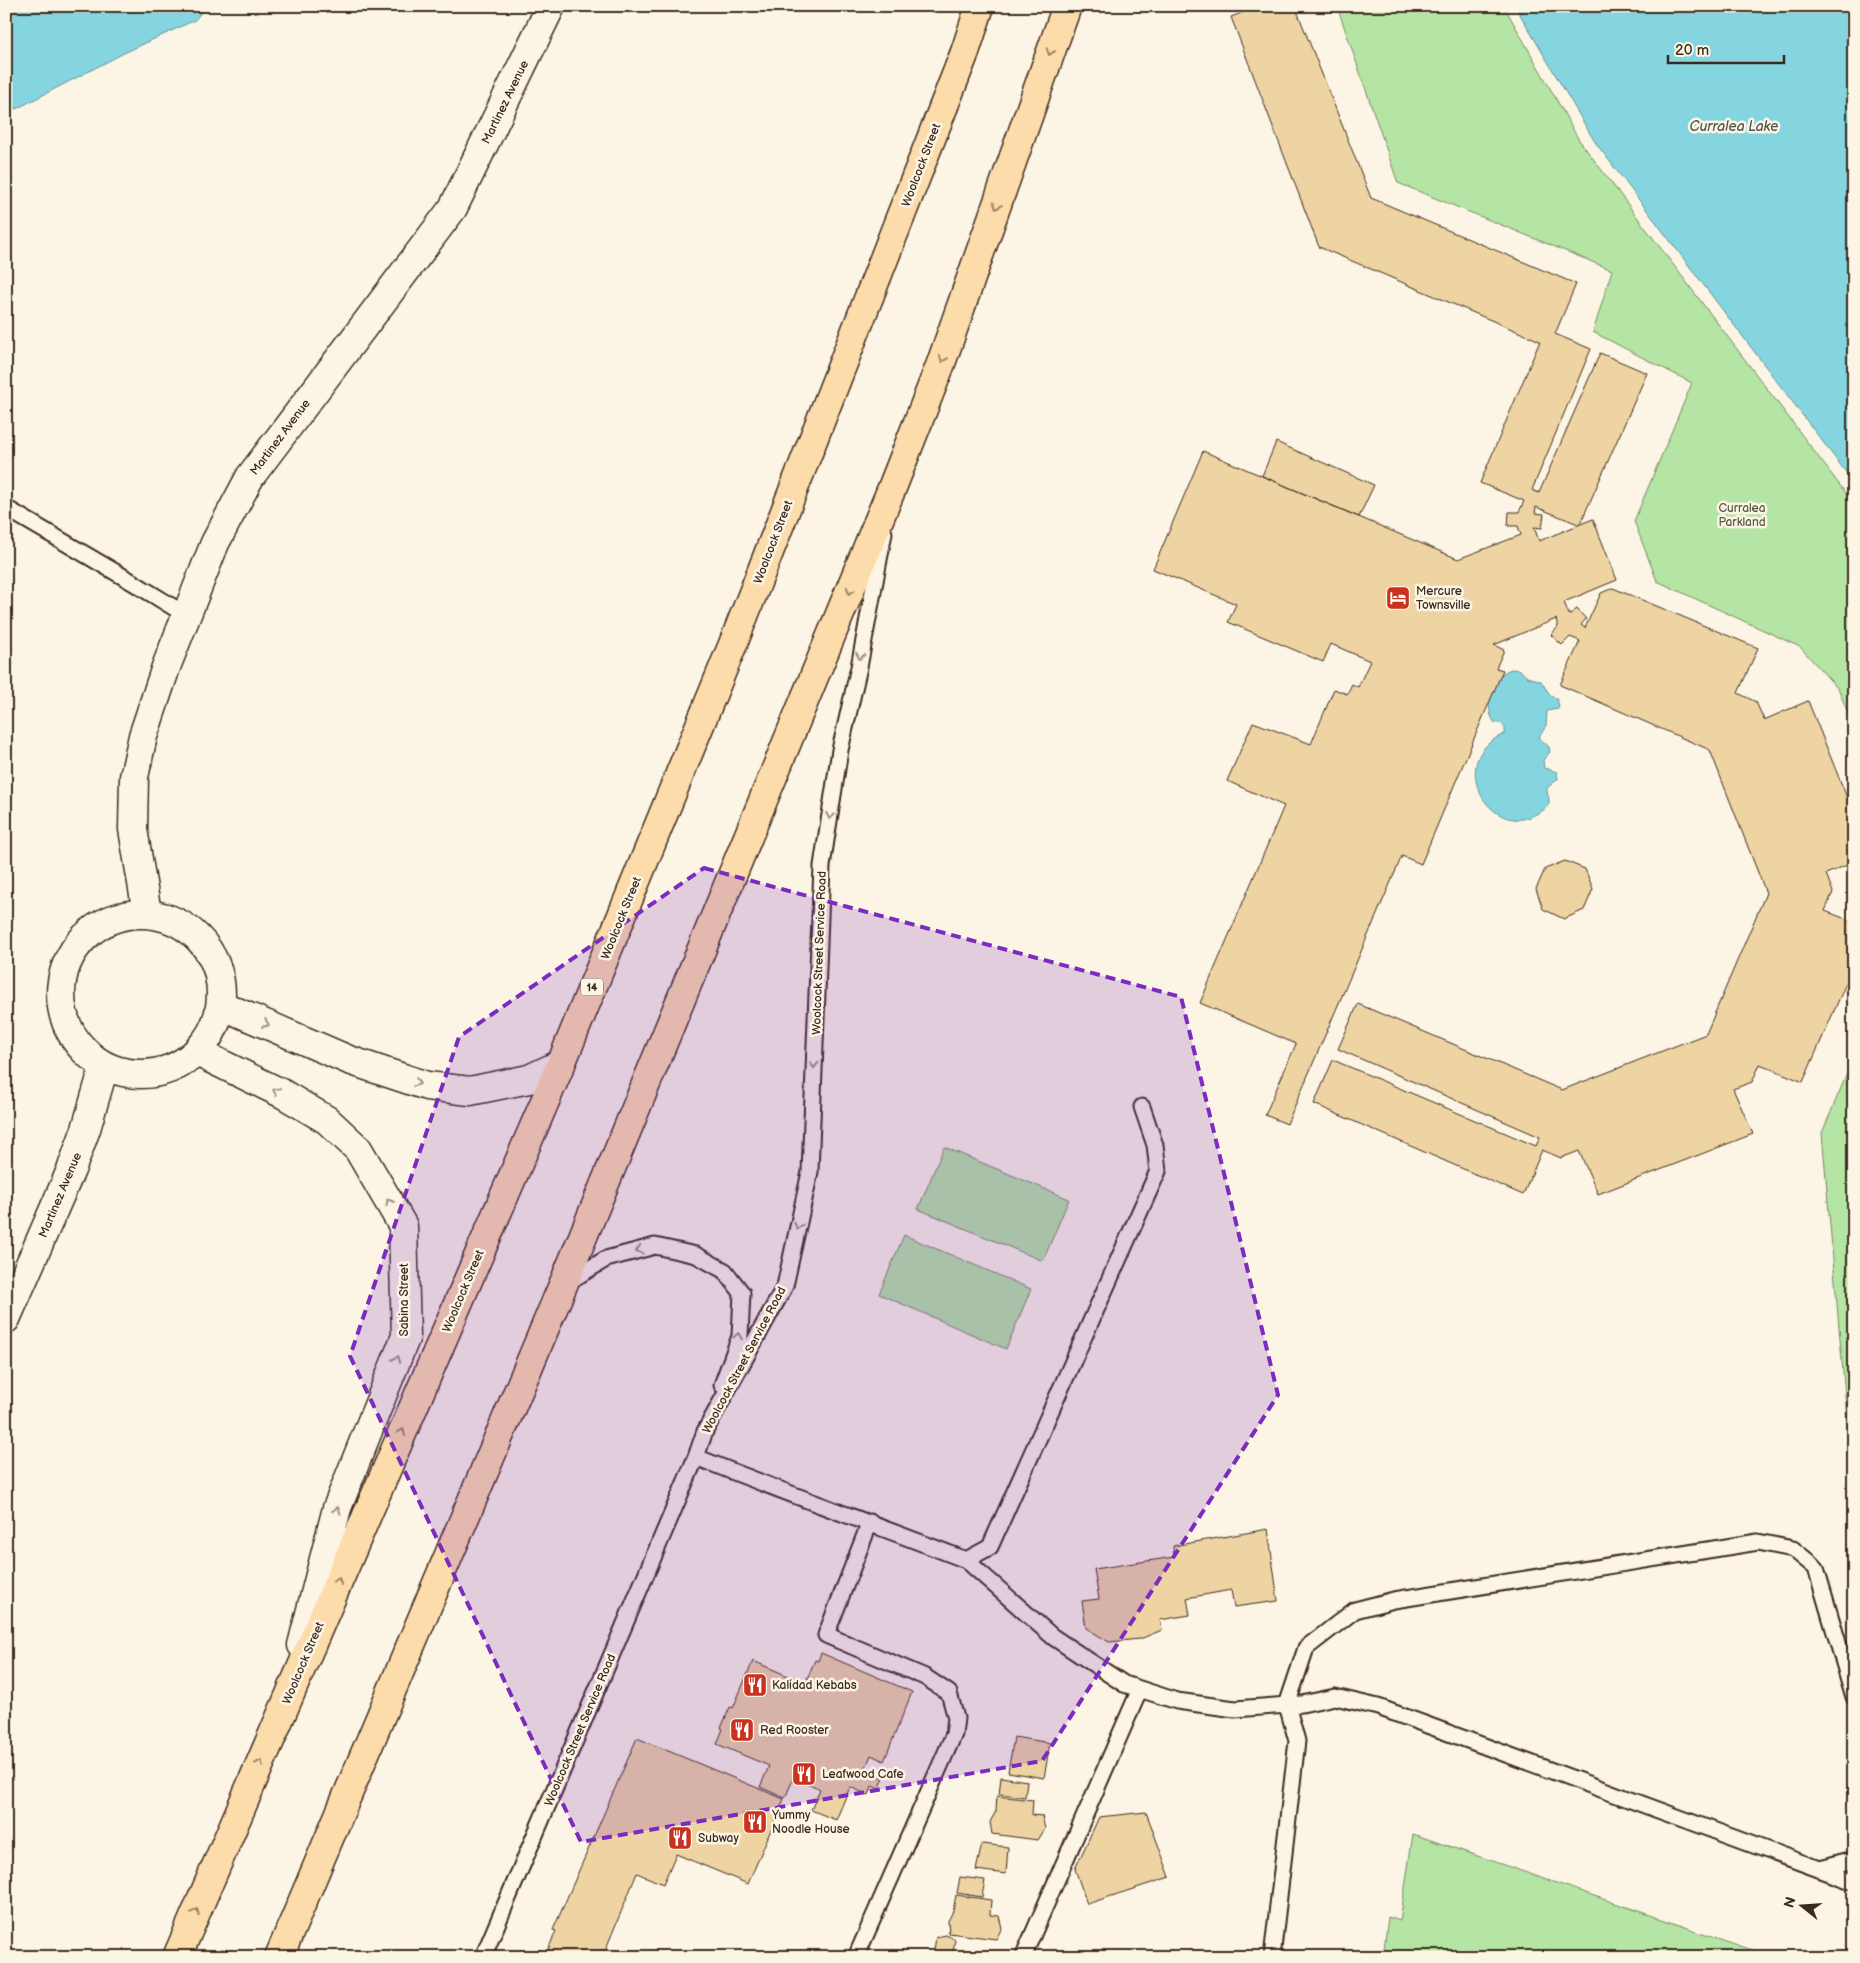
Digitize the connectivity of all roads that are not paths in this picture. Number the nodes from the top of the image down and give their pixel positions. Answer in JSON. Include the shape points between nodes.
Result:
{"nodes":[{"id":1,"x":551,"y":6,"type":"edge"},
{"id":2,"x":980,"y":6,"type":"edge"},
{"id":3,"x":1066,"y":6,"type":"edge"},
{"id":4,"x":892,"y":488,"type":"junction"},
{"id":5,"x":6,"y":508,"type":"edge"},
{"id":6,"x":186,"y":615,"type":"junction"},
{"id":7,"x":147,"y":913,"type":"junction"},
{"id":8,"x":221,"y":1005,"type":"junction"},
{"id":9,"x":198,"y":1052,"type":"junction"},
{"id":10,"x":561,"y":1064,"type":"junction"},
{"id":11,"x":104,"y":1067,"type":"junction"},
{"id":12,"x":1142,"y":1106,"type":"dead end"},
{"id":13,"x":563,"y":1284,"type":"junction"},
{"id":14,"x":6,"y":1319,"type":"edge"},
{"id":15,"x":705,"y":1431,"type":"junction"},
{"id":16,"x":696,"y":1457,"type":"junction"},
{"id":17,"x":870,"y":1522,"type":"junction"},
{"id":18,"x":966,"y":1560,"type":"junction"},
{"id":19,"x":1140,"y":1689,"type":"junction"},
{"id":20,"x":290,"y":1693,"type":"junction"},
{"id":21,"x":1854,"y":1697,"type":"edge"},
{"id":22,"x":1287,"y":1705,"type":"junction"},
{"id":23,"x":1854,"y":1860,"type":"edge"},
{"id":24,"x":1819,"y":1869,"type":"junction"},
{"id":25,"x":1854,"y":1882,"type":"edge"},
{"id":26,"x":177,"y":1957,"type":"edge"},
{"id":27,"x":279,"y":1957,"type":"edge"},
{"id":28,"x":483,"y":1957,"type":"edge"},
{"id":29,"x":856,"y":1957,"type":"edge"},
{"id":30,"x":1023,"y":1957,"type":"edge"},
{"id":31,"x":1272,"y":1957,"type":"edge"}],
"edges":[{"from":1,"to":6,"type":"street","name":"Martinez Avenue","via":[[453,208],[250,477],[215,543]]},
{"from":2,"to":10,"type":"main road","name":"Woolcock Street","number":"14","via":[[965,52],[733,644]]},
{"from":3,"to":4,"type":"main road","one_way":true,"via":[[940,366]]},
{"from":4,"to":13,"type":"main road","one_way":true},
{"from":4,"to":15,"type":"lane","name":"Woolcock Street Service Road","one_way":true,"via":[[840,750],[822,866],[810,1172],[785,1286]]},
{"from":5,"to":6,"type":"lane"},
{"from":6,"to":7,"type":"street","name":"Martinez Avenue","via":[[143,736],[134,777],[133,829]]},
{"from":7,"to":8,"type":"street","via":[[179,922],[201,940],[220,977]]},
{"from":7,"to":11,"type":"street","via":[[119,915],[94,928],[72,951],[62,977],[61,1006],[69,1032],[82,1050]]},
{"from":8,"to":9,"type":"street","via":[[212,1032]]},
{"from":8,"to":10,"type":"street","one_way":true,"via":[[349,1060],[427,1086],[470,1091],[529,1079]]},
{"from":9,"to":11,"type":"street","via":[[174,1068],[147,1075],[131,1075]]},
{"from":20,"to":9,"type":"street","name":"Sabina Street","one_way":true,"via":[[338,1508],[406,1336],[403,1226],[358,1149],[328,1120]]},
{"from":20,"to":10,"type":"main road","name":"Woolcock Street","number":"14","one_way":true},
{"from":11,"to":14,"type":"street","name":"Martinez Avenue","via":[[71,1170]]},
{"from":12,"to":18,"type":"lane","via":[[1155,1145],[1158,1171],[990,1547]]},
{"from":15,"to":13,"type":"lane","one_way":true,"via":[[740,1336],[742,1293],[725,1271],[696,1255],[654,1246],[606,1259]]},
{"from":13,"to":27,"type":"main road"},
{"from":15,"to":16,"type":"lane","name":"Woolcock Street Service Road"},
{"from":16,"to":17,"type":"lane"},
{"from":16,"to":28,"type":"lane","name":"Woolcock Street Service Road"},
{"from":17,"to":18,"type":"lane"},
{"from":17,"to":29,"type":"lane","via":[[826,1635],[926,1677],[950,1693],[956,1718],[954,1734]]},
{"from":18,"to":19,"type":"lane","via":[[1053,1637],[1124,1684]]},
{"from":19,"to":22,"type":"lane","via":[[1177,1701],[1235,1709]]},
{"from":19,"to":30,"type":"lane"},
{"from":26,"to":20,"type":"main road","name":"Woolcock Street","number":"14","one_way":true},
{"from":21,"to":22,"type":"lane","via":[[1816,1568],[1794,1549],[1758,1542],[1394,1600],[1354,1610],[1306,1648]]},
{"from":22,"to":24,"type":"lane","via":[[1336,1697],[1378,1707]]},
{"from":22,"to":31,"type":"lane","via":[[1297,1741]]},
{"from":23,"to":24,"type":"lane"},
{"from":24,"to":25,"type":"lane"}]}
